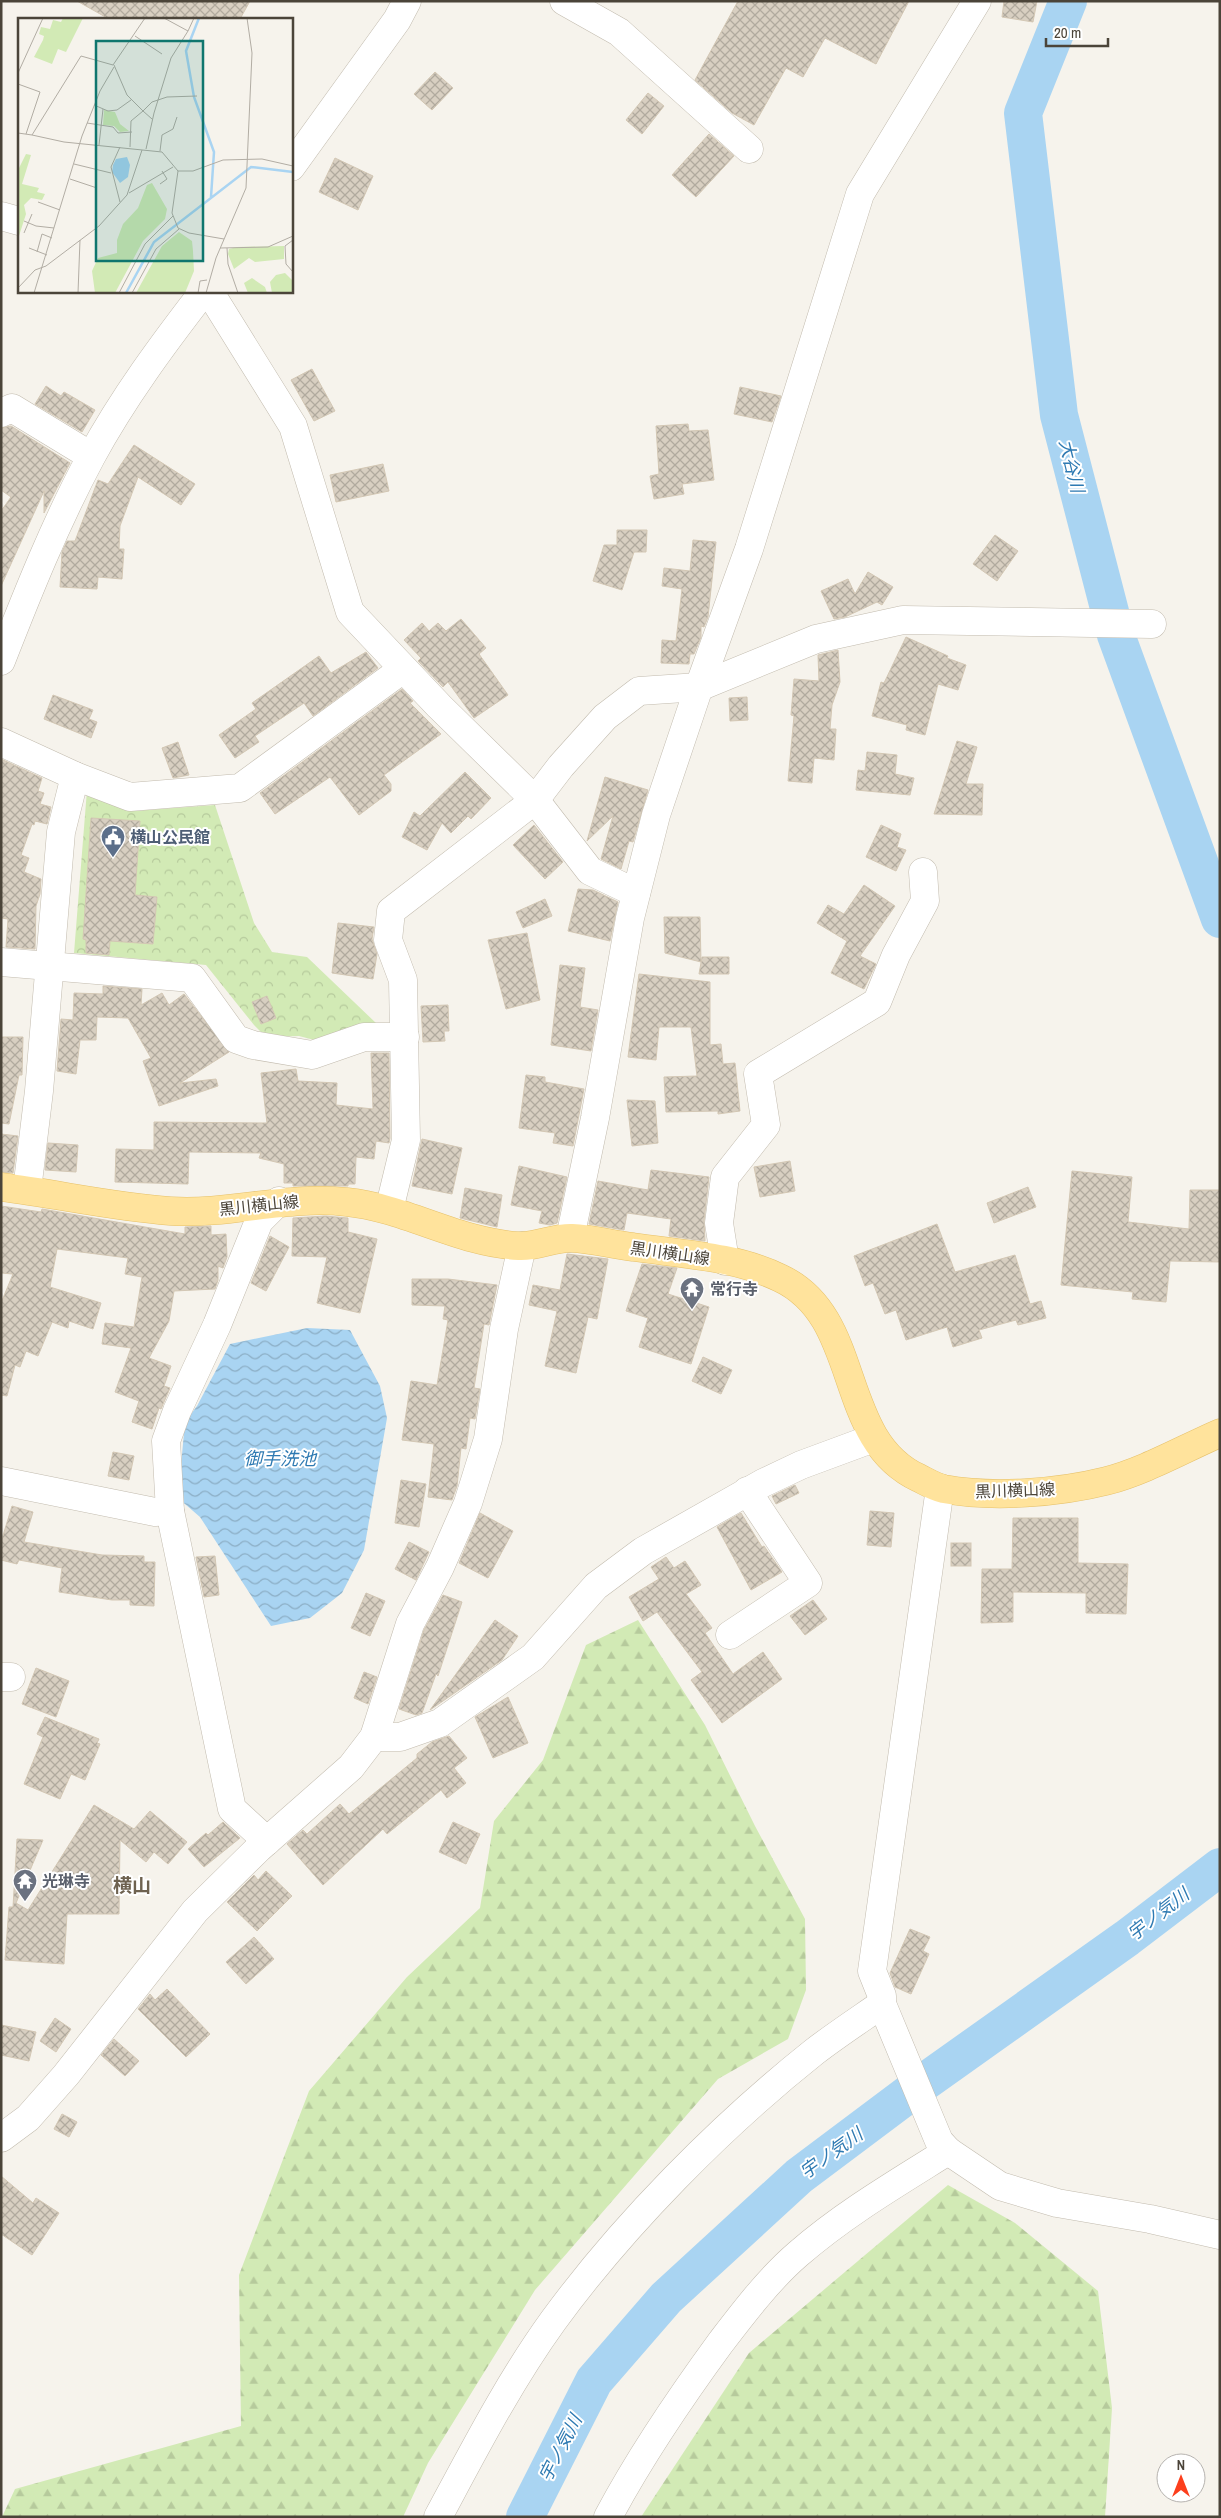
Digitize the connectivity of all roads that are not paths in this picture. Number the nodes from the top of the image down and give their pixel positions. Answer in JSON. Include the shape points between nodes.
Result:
{"nodes":[{"id":1,"x":407,"y":1,"type":"edge"},
{"id":2,"x":564,"y":1,"type":"edge"},
{"id":3,"x":977,"y":1,"type":"edge"},
{"id":4,"x":749,"y":149,"type":"dead end"},
{"id":5,"x":292,"y":166,"type":"edge"},
{"id":6,"x":1,"y":216,"type":"edge"},
{"id":7,"x":18,"y":221,"type":"edge"},
{"id":8,"x":203,"y":292,"type":"edge"},
{"id":9,"x":210,"y":292,"type":"edge"},
{"id":10,"x":1,"y":413,"type":"edge"},
{"id":11,"x":92,"y":456,"type":"junction"},
{"id":12,"x":1146,"y":624,"type":"dead end"},
{"id":13,"x":1,"y":661,"type":"edge"},
{"id":14,"x":404,"y":669,"type":"junction"},
{"id":15,"x":699,"y":686,"type":"junction"},
{"id":16,"x":1,"y":742,"type":"edge"},
{"id":17,"x":75,"y":776,"type":"junction"},
{"id":18,"x":535,"y":800,"type":"junction"},
{"id":19,"x":923,"y":872,"type":"dead end"},
{"id":20,"x":636,"y":893,"type":"junction"},
{"id":21,"x":1,"y":962,"type":"edge"},
{"id":22,"x":50,"y":965,"type":"junction"},
{"id":23,"x":406,"y":1037,"type":"junction"},
{"id":24,"x":14,"y":1189,"type":"edge"},
{"id":25,"x":279,"y":1201,"type":"junction"},
{"id":26,"x":388,"y":1210,"type":"junction"},
{"id":27,"x":570,"y":1238,"type":"junction"},
{"id":28,"x":522,"y":1246,"type":"junction"},
{"id":29,"x":725,"y":1261,"type":"junction"},
{"id":30,"x":1220,"y":1433,"type":"edge"},
{"id":31,"x":874,"y":1438,"type":"junction"},
{"id":32,"x":1,"y":1481,"type":"edge"},
{"id":33,"x":940,"y":1488,"type":"junction"},
{"id":34,"x":747,"y":1492,"type":"junction"},
{"id":35,"x":170,"y":1511,"type":"junction"},
{"id":36,"x":730,"y":1635,"type":"dead end"},
{"id":37,"x":374,"y":1737,"type":"junction"},
{"id":38,"x":267,"y":1841,"type":"junction"},
{"id":39,"x":886,"y":2013,"type":"junction"},
{"id":40,"x":1,"y":2138,"type":"edge"},
{"id":41,"x":944,"y":2146,"type":"junction"},
{"id":42,"x":1220,"y":2235,"type":"edge"},
{"id":43,"x":438,"y":2517,"type":"edge"},
{"id":44,"x":608,"y":2517,"type":"edge"}],
"edges":[{"from":1,"to":5,"type":"street","via":[[397,20]]},
{"from":2,"to":4,"type":"street","via":[[619,32]]},
{"from":3,"to":15,"type":"street","via":[[860,194],[749,549]]},
{"from":6,"to":7,"type":"street"},
{"from":8,"to":11,"type":"street","via":[[153,357]]},
{"from":9,"to":14,"type":"street","via":[[293,426],[350,612]]},
{"from":10,"to":11,"type":"street","via":[[12,408]]},
{"from":11,"to":13,"type":"street","via":[[39,564]]},
{"from":12,"to":15,"type":"street","via":[[903,620],[816,639]]},
{"from":14,"to":17,"type":"street","via":[[240,788],[130,797]]},
{"from":14,"to":18,"type":"street"},
{"from":15,"to":18,"type":"street","via":[[639,691],[605,717]]},
{"from":15,"to":20,"type":"street","via":[[656,816]]},
{"from":16,"to":17,"type":"street"},
{"from":17,"to":22,"type":"street","via":[[61,832]]},
{"from":18,"to":20,"type":"street","via":[[590,871]]},
{"from":18,"to":23,"type":"street","via":[[391,911],[388,940],[403,980]]},
{"from":19,"to":29,"type":"street","via":[[925,901],[896,955],[877,1002],[758,1074],[766,1125],[725,1177],[719,1223]]},
{"from":20,"to":27,"type":"street","via":[[596,1118]]},
{"from":21,"to":22,"type":"street"},
{"from":22,"to":23,"type":"street","via":[[192,978],[236,1039],[253,1045],[312,1055],[364,1037]]},
{"from":22,"to":24,"type":"street","via":[[39,1092]]},
{"from":23,"to":26,"type":"street","via":[[406,1140]]},
{"from":24,"to":25,"type":"main road","name":"黒川横山線","via":[[171,1211],[218,1210]]},
{"from":25,"to":26,"type":"main road","name":"黒川横山線","via":[[323,1199]]},
{"from":25,"to":35,"type":"street","via":[[260,1221],[166,1441]]},
{"from":26,"to":28,"type":"main road","name":"黒川横山線","via":[[488,1242]]},
{"from":27,"to":28,"type":"main road","name":"黒川横山線"},
{"from":27,"to":29,"type":"main road","name":"黒川横山線"},
{"from":28,"to":37,"type":"street","via":[[504,1329],[488,1438],[468,1503],[410,1624]]},
{"from":29,"to":31,"type":"main road","name":"黒川横山線","via":[[782,1278],[810,1298],[832,1330],[852,1389]]},
{"from":30,"to":33,"type":"main road","name":"黒川横山線","via":[[1107,1481],[1058,1490],[986,1494]]},
{"from":31,"to":33,"type":"main road","name":"黒川横山線","via":[[899,1467]]},
{"from":31,"to":34,"type":"street","via":[[801,1465]]},
{"from":32,"to":35,"type":"street","via":[[156,1512]]},
{"from":33,"to":39,"type":"street","via":[[872,1971]]},
{"from":34,"to":36,"type":"street","via":[[808,1583]]},
{"from":34,"to":37,"type":"street","via":[[643,1551],[596,1586],[533,1657],[440,1723],[400,1737]]},
{"from":35,"to":38,"type":"street","via":[[232,1809]]},
{"from":37,"to":38,"type":"street","via":[[351,1767]]},
{"from":38,"to":40,"type":"street","via":[[195,1911],[66,2075],[28,2118]]},
{"from":39,"to":41,"type":"street"},
{"from":39,"to":43,"type":"street","via":[[815,2051],[767,2090],[610,2248],[553,2321],[502,2400]]},
{"from":41,"to":42,"type":"street","via":[[1000,2186],[1057,2203]]},
{"from":41,"to":44,"type":"street","via":[[797,2254],[748,2308],[688,2386],[631,2473]]}]}
